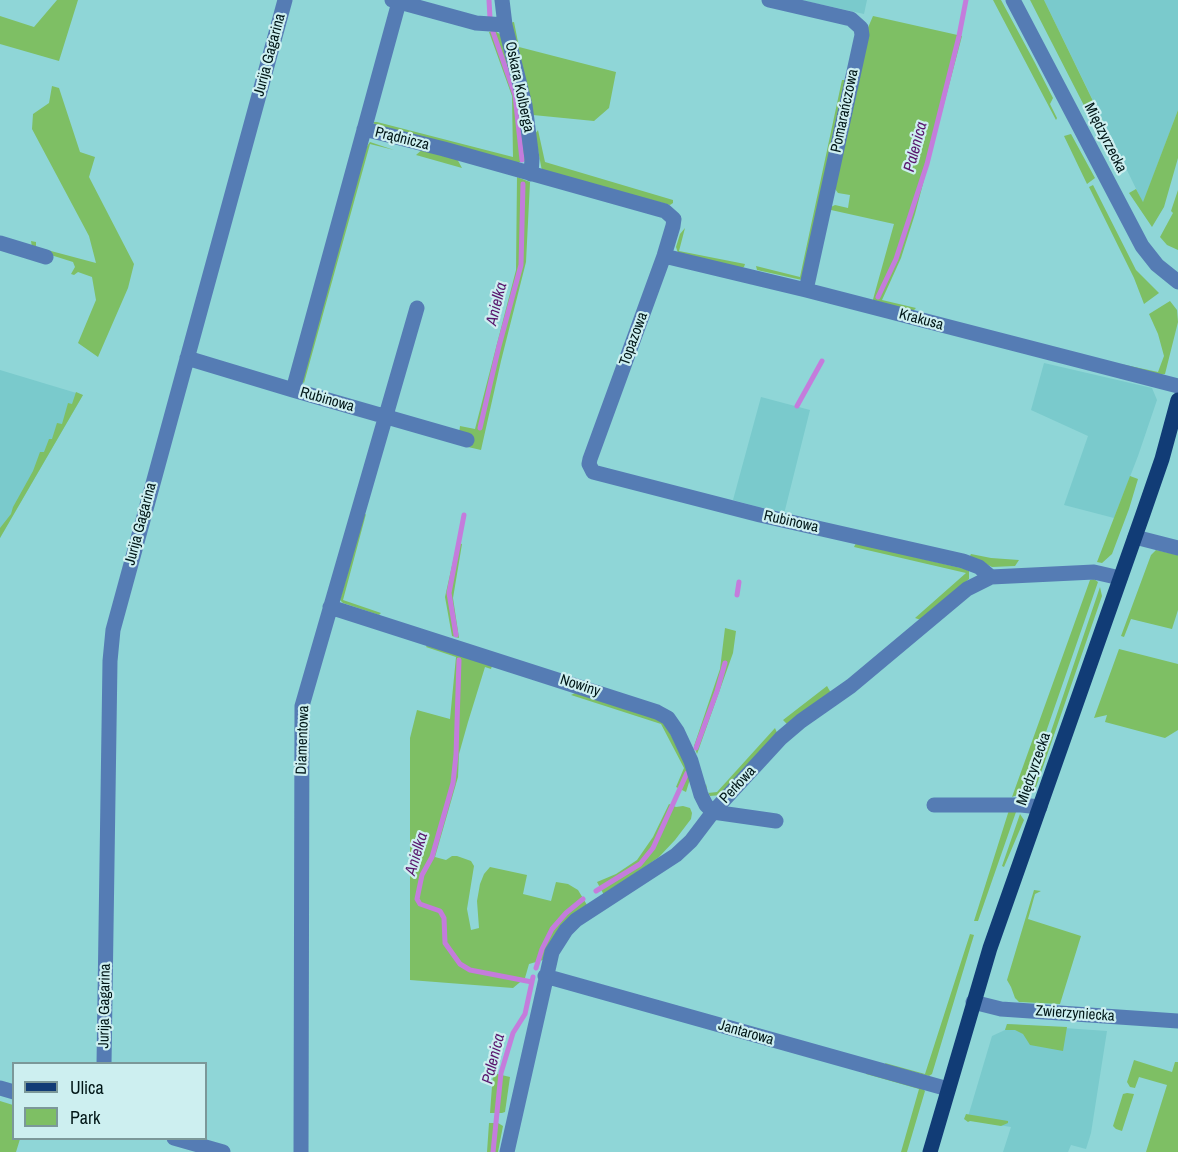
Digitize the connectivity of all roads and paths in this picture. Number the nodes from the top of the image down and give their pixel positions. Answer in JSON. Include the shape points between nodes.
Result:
{"nodes":[{"id":1,"x":285,"y":0,"type":"edge"},
{"id":2,"x":501,"y":0,"type":"edge"},
{"id":3,"x":769,"y":0,"type":"edge"},
{"id":4,"x":1013,"y":0,"type":"edge"},
{"id":5,"x":396,"y":1,"type":"edge"},
{"id":6,"x":505,"y":25,"type":"junction"},
{"id":7,"x":364,"y":129,"type":"junction"},
{"id":8,"x":531,"y":174,"type":"junction"},
{"id":9,"x":665,"y":211,"type":"joint"},
{"id":10,"x":0,"y":243,"type":"edge"},
{"id":11,"x":664,"y":256,"type":"junction"},
{"id":12,"x":46,"y":257,"type":"dead end"},
{"id":13,"x":1178,"y":282,"type":"edge"},
{"id":14,"x":806,"y":290,"type":"junction"},
{"id":15,"x":417,"y":308,"type":"dead end"},
{"id":16,"x":187,"y":358,"type":"junction"},
{"id":17,"x":1178,"y":386,"type":"edge"},
{"id":18,"x":293,"y":390,"type":"junction"},
{"id":19,"x":1178,"y":400,"type":"edge"},
{"id":20,"x":384,"y":416,"type":"junction"},
{"id":21,"x":467,"y":440,"type":"dead end"},
{"id":22,"x":590,"y":469,"type":"joint"},
{"id":23,"x":1135,"y":537,"type":"junction"},
{"id":24,"x":1178,"y":548,"type":"edge"},
{"id":25,"x":991,"y":577,"type":"junction"},
{"id":26,"x":1120,"y":578,"type":"junction"},
{"id":27,"x":330,"y":607,"type":"junction"},
{"id":28,"x":934,"y":805,"type":"dead end"},
{"id":29,"x":1040,"y":807,"type":"junction"},
{"id":30,"x":713,"y":812,"type":"junction"},
{"id":31,"x":776,"y":821,"type":"dead end"},
{"id":32,"x":545,"y":976,"type":"junction"},
{"id":33,"x":973,"y":1002,"type":"junction"},
{"id":34,"x":1178,"y":1021,"type":"edge"},
{"id":35,"x":104,"y":1062,"type":"edge"},
{"id":36,"x":948,"y":1089,"type":"junction"},
{"id":37,"x":181,"y":1140,"type":"edge"},
{"id":38,"x":223,"y":1152,"type":"edge"},
{"id":39,"x":301,"y":1152,"type":"edge"},
{"id":40,"x":507,"y":1152,"type":"edge"},
{"id":41,"x":930,"y":1152,"type":"edge"}],
"edges":[{"from":1,"to":16,"type":"street","name":"Jurija Gagarina"},
{"from":2,"to":6,"type":"street","name":"Oskara Kolberga"},
{"from":3,"to":14,"type":"street","name":"Pomarańczowa","via":[[852,19],[861,28]]},
{"from":4,"to":13,"type":"street","name":"Międzyrzecka","via":[[1142,246]]},
{"from":5,"to":6,"type":"street","via":[[476,23]]},
{"from":5,"to":7,"type":"street"},
{"from":6,"to":8,"type":"street","name":"Oskara Kolberga","via":[[525,105]]},
{"from":7,"to":8,"type":"street","name":"Prądnicza"},
{"from":7,"to":18,"type":"street","name":"Prądnicza"},
{"from":8,"to":9,"type":"street","name":"Prądnicza"},
{"from":9,"to":11,"type":"street","name":"Topazowa","via":[[674,219]]},
{"from":10,"to":12,"type":"street"},
{"from":11,"to":14,"type":"street","name":"Krakusa"},
{"from":11,"to":22,"type":"street","name":"Topazowa","via":[[590,459]]},
{"from":14,"to":17,"type":"street","name":"Krakusa"},
{"from":15,"to":20,"type":"street","name":"Diamentowa"},
{"from":16,"to":18,"type":"street","name":"Rubinowa"},
{"from":16,"to":35,"type":"street","name":"Jurija Gagarina","via":[[112,630]]},
{"from":18,"to":20,"type":"street","name":"Rubinowa"},
{"from":19,"to":23,"type":"main road","name":"Międzyrzecka"},
{"from":20,"to":21,"type":"street","name":"Rubinowa"},
{"from":20,"to":27,"type":"street","name":"Diamentowa"},
{"from":22,"to":25,"type":"street","name":"Rubinowa","via":[[760,515],[963,561]]},
{"from":23,"to":24,"type":"street"},
{"from":23,"to":26,"type":"main road","name":"Międzyrzecka"},
{"from":25,"to":26,"type":"street","name":"Perłowa","via":[[1094,572]]},
{"from":25,"to":30,"type":"street","name":"Perłowa","via":[[967,590],[851,686],[794,727]]},
{"from":26,"to":29,"type":"main road","name":"Międzyrzecka"},
{"from":27,"to":30,"type":"street","name":"Nowiny","via":[[664,715],[677,731],[701,795]]},
{"from":27,"to":39,"type":"street","name":"Diamentowa","via":[[302,706]]},
{"from":28,"to":29,"type":"street"},
{"from":29,"to":33,"type":"main road","name":"Międzyrzecka"},
{"from":30,"to":31,"type":"street"},
{"from":30,"to":32,"type":"street","name":"Perłowa","via":[[676,855],[584,913],[566,930],[552,952]]},
{"from":32,"to":36,"type":"street","name":"Jantarowa"},
{"from":32,"to":40,"type":"street","name":"Perłowa"},
{"from":33,"to":34,"type":"street","name":"Zwierzyniecka","via":[[1001,1009]]},
{"from":33,"to":36,"type":"main road","name":"Międzyrzecka"},
{"from":36,"to":41,"type":"main road","name":"Międzyrzecka"},
{"from":37,"to":38,"type":"street"}]}
